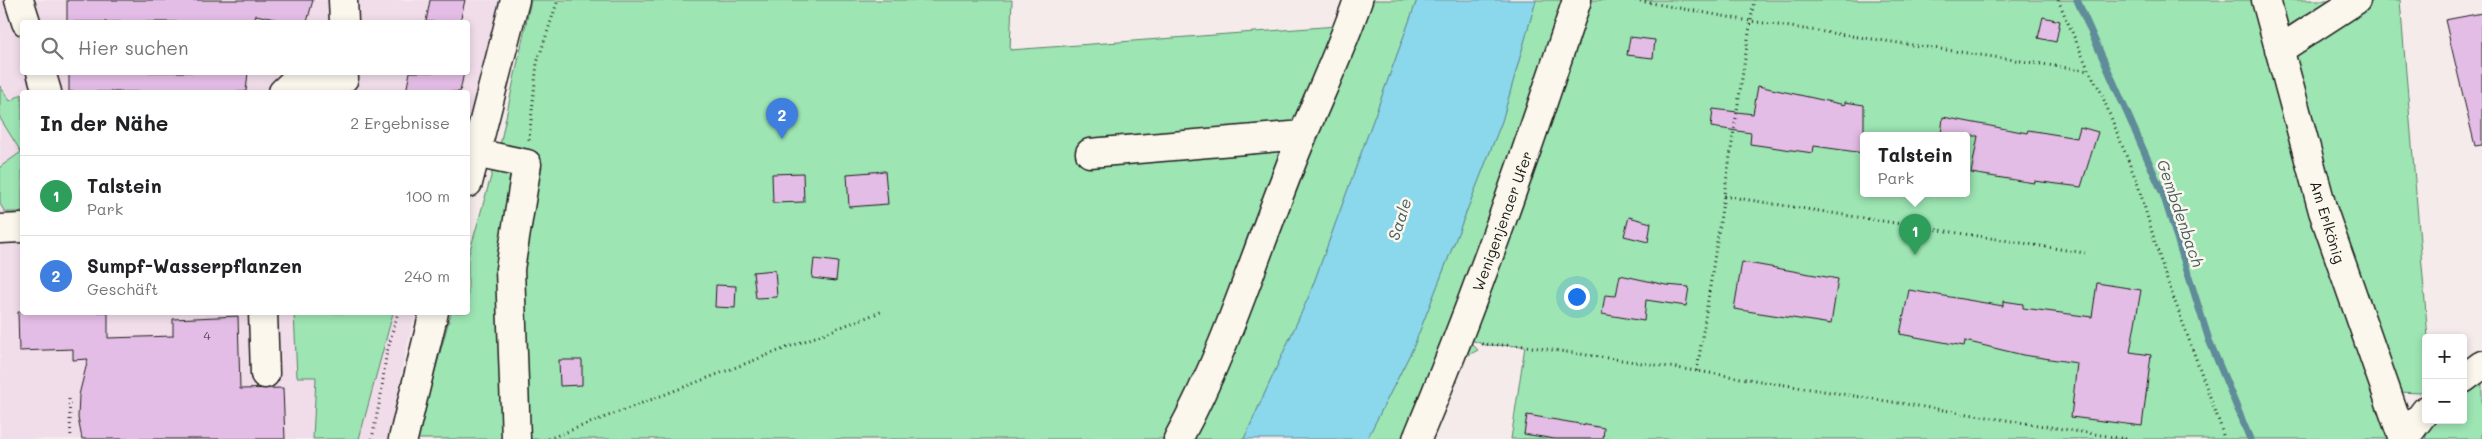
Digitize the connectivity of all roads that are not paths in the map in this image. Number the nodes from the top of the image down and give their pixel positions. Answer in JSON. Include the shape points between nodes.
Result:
{"nodes":[{"id":1,"x":19,"y":0,"type":"edge"},
{"id":2,"x":343,"y":0,"type":"edge"},
{"id":3,"x":515,"y":0,"type":"edge"},
{"id":4,"x":1358,"y":0,"type":"edge"},
{"id":5,"x":1577,"y":0,"type":"edge"},
{"id":6,"x":2266,"y":0,"type":"edge"},
{"id":7,"x":2356,"y":0,"type":"edge"},
{"id":8,"x":25,"y":20,"type":"edge"},
{"id":9,"x":344,"y":20,"type":"edge"},
{"id":10,"x":2279,"y":50,"type":"junction"},
{"id":11,"x":42,"y":75,"type":"edge"},
{"id":12,"x":344,"y":81,"type":"edge"},
{"id":13,"x":46,"y":90,"type":"edge"},
{"id":14,"x":285,"y":90,"type":"edge"},
{"id":15,"x":1303,"y":135,"type":"junction"},
{"id":16,"x":475,"y":153,"type":"junction"},
{"id":17,"x":1090,"y":153,"type":"dead end"},
{"id":18,"x":470,"y":174,"type":"edge"},
{"id":19,"x":20,"y":228,"type":"edge"},
{"id":20,"x":0,"y":229,"type":"edge"},
{"id":21,"x":263,"y":315,"type":"edge"},
{"id":22,"x":433,"y":315,"type":"edge"},
{"id":23,"x":2482,"y":364,"type":"edge"},
{"id":24,"x":265,"y":374,"type":"dead end"},
{"id":25,"x":2467,"y":376,"type":"edge"},
{"id":26,"x":2422,"y":415,"type":"edge"},
{"id":27,"x":403,"y":439,"type":"edge"},
{"id":28,"x":516,"y":439,"type":"edge"},
{"id":29,"x":1178,"y":439,"type":"edge"},
{"id":30,"x":1417,"y":439,"type":"edge"},
{"id":31,"x":2403,"y":439,"type":"edge"}],
"edges":[{"from":1,"to":8,"type":"street"},
{"from":2,"to":9,"type":"street"},
{"from":3,"to":16,"type":"street"},
{"from":4,"to":15,"type":"street"},
{"from":5,"to":30,"type":"street","name":"Wenigenjenaer Ufer","via":[[1508,207],[1459,340]]},
{"from":6,"to":10,"type":"street","name":"Am Erlkönig"},
{"from":7,"to":10,"type":"street"},
{"from":10,"to":31,"type":"street","name":"Am Erlkönig","via":[[2323,211]]},
{"from":11,"to":13,"type":"street"},
{"from":12,"to":14,"type":"street","via":[[298,78]]},
{"from":15,"to":17,"type":"street"},
{"from":15,"to":29,"type":"street","via":[[1201,397]]},
{"from":16,"to":18,"type":"street"},
{"from":16,"to":28,"type":"street","via":[[527,164],[510,269]]},
{"from":19,"to":20,"type":"street"},
{"from":21,"to":24,"type":"street"},
{"from":22,"to":27,"type":"street"},
{"from":23,"to":25,"type":"street"},
{"from":26,"to":31,"type":"street","name":"Am Erlkönig"}]}
